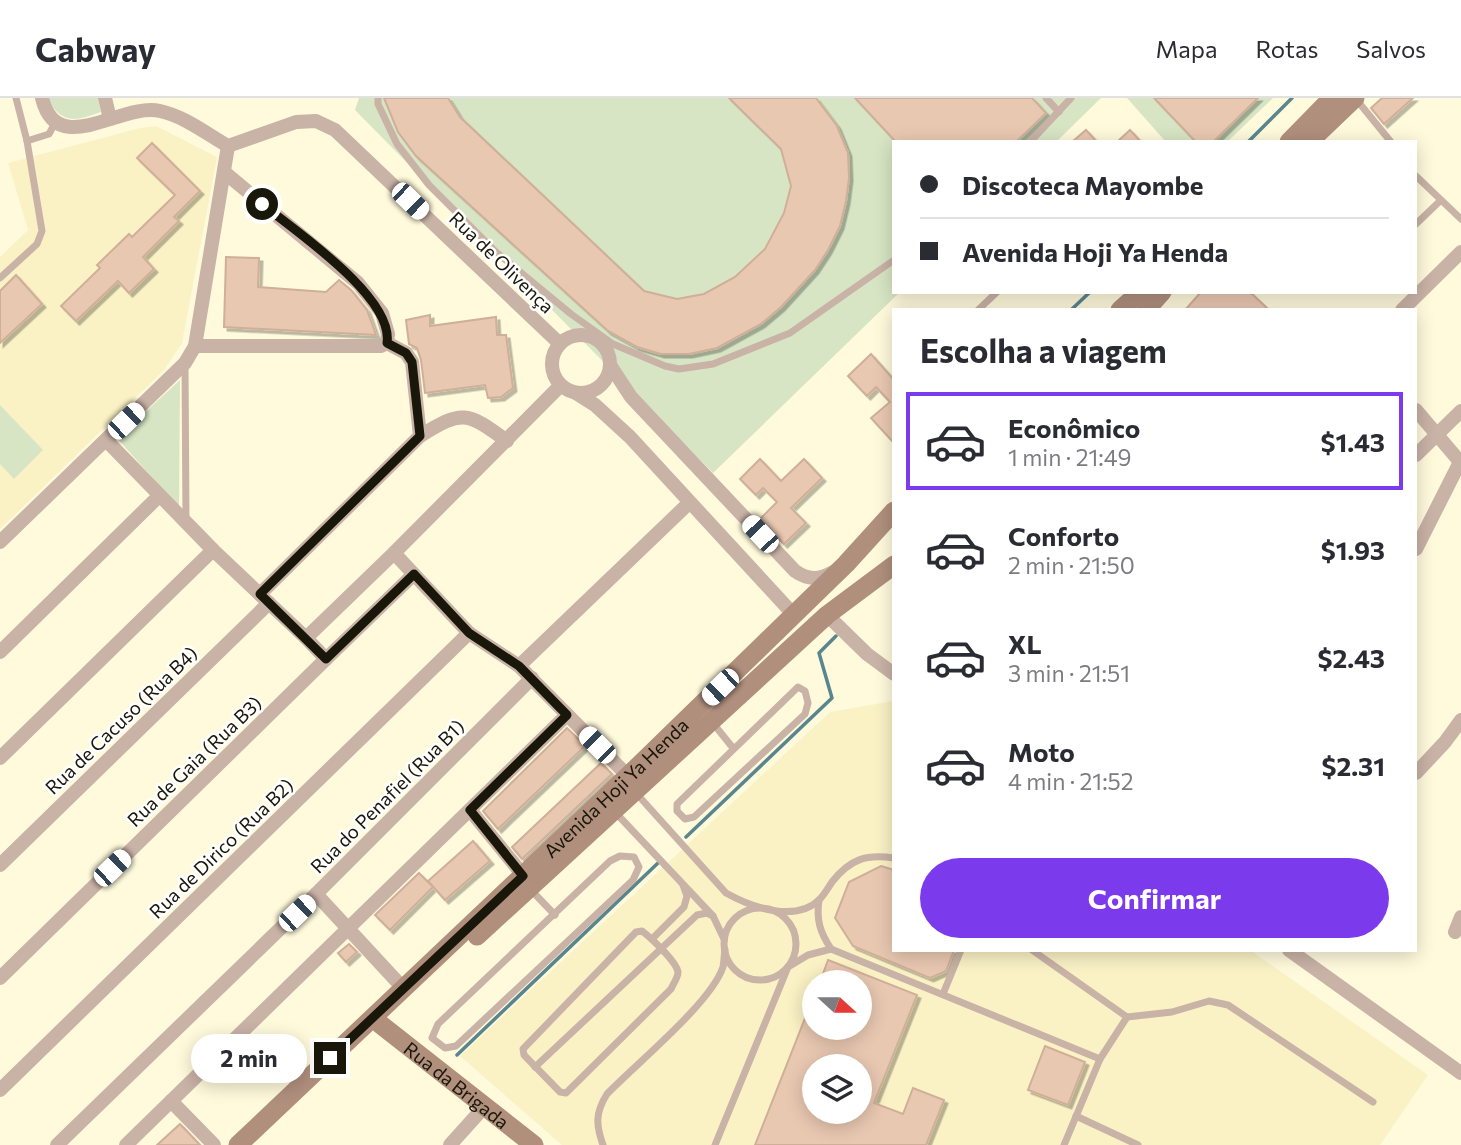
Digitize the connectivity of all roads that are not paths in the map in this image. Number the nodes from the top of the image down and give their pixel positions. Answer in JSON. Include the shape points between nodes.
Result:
{"nodes":[{"id":1,"x":16,"y":98,"type":"edge"},
{"id":2,"x":41,"y":98,"type":"edge"},
{"id":3,"x":105,"y":98,"type":"edge"},
{"id":4,"x":378,"y":98,"type":"edge"},
{"id":5,"x":1046,"y":98,"type":"edge"},
{"id":6,"x":1071,"y":98,"type":"edge"},
{"id":7,"x":1332,"y":98,"type":"edge"},
{"id":8,"x":1355,"y":98,"type":"edge"},
{"id":9,"x":1059,"y":112,"type":"junction"},
{"id":10,"x":110,"y":119,"type":"junction"},
{"id":11,"x":55,"y":123,"type":"junction"},
{"id":12,"x":1032,"y":140,"type":"edge"},
{"id":13,"x":1291,"y":140,"type":"edge"},
{"id":14,"x":1311,"y":140,"type":"edge"},
{"id":15,"x":1389,"y":140,"type":"edge"},
{"id":16,"x":27,"y":141,"type":"junction"},
{"id":17,"x":228,"y":146,"type":"junction"},
{"id":18,"x":224,"y":172,"type":"junction"},
{"id":19,"x":1417,"y":177,"type":"edge"},
{"id":20,"x":1440,"y":201,"type":"junction"},
{"id":21,"x":1461,"y":219,"type":"edge"},
{"id":22,"x":1417,"y":223,"type":"edge"},
{"id":23,"x":1461,"y":251,"type":"edge"},
{"id":24,"x":892,"y":261,"type":"edge"},
{"id":25,"x":0,"y":278,"type":"edge"},
{"id":26,"x":995,"y":294,"type":"edge"},
{"id":27,"x":1138,"y":294,"type":"edge"},
{"id":28,"x":1160,"y":294,"type":"edge"},
{"id":29,"x":980,"y":308,"type":"edge"},
{"id":30,"x":1122,"y":308,"type":"edge"},
{"id":31,"x":1148,"y":308,"type":"edge"},
{"id":32,"x":1404,"y":308,"type":"edge"},
{"id":33,"x":387,"y":343,"type":"junction"},
{"id":34,"x":559,"y":343,"type":"junction"},
{"id":35,"x":195,"y":346,"type":"junction"},
{"id":36,"x":185,"y":363,"type":"junction"},
{"id":37,"x":610,"y":365,"type":"junction"},
{"id":38,"x":560,"y":386,"type":"junction"},
{"id":39,"x":576,"y":393,"type":"junction"},
{"id":40,"x":1417,"y":411,"type":"edge"},
{"id":41,"x":1461,"y":411,"type":"edge"},
{"id":42,"x":1437,"y":435,"type":"junction"},
{"id":43,"x":420,"y":436,"type":"junction"},
{"id":44,"x":106,"y":440,"type":"junction"},
{"id":45,"x":507,"y":441,"type":"junction"},
{"id":46,"x":1417,"y":454,"type":"edge"},
{"id":47,"x":1461,"y":462,"type":"edge"},
{"id":48,"x":159,"y":496,"type":"junction"},
{"id":49,"x":689,"y":503,"type":"junction"},
{"id":50,"x":892,"y":513,"type":"edge"},
{"id":51,"x":186,"y":523,"type":"junction"},
{"id":52,"x":0,"y":542,"type":"edge"},
{"id":53,"x":1417,"y":547,"type":"edge"},
{"id":54,"x":213,"y":550,"type":"junction"},
{"id":55,"x":394,"y":553,"type":"junction"},
{"id":56,"x":846,"y":564,"type":"junction"},
{"id":57,"x":892,"y":566,"type":"edge"},
{"id":58,"x":414,"y":574,"type":"junction"},
{"id":59,"x":265,"y":598,"type":"junction"},
{"id":60,"x":794,"y":615,"type":"junction"},
{"id":61,"x":827,"y":615,"type":"junction"},
{"id":62,"x":469,"y":633,"type":"junction"},
{"id":63,"x":306,"y":638,"type":"junction"},
{"id":64,"x":0,"y":652,"type":"edge"},
{"id":65,"x":326,"y":659,"type":"junction"},
{"id":66,"x":519,"y":666,"type":"junction"},
{"id":67,"x":892,"y":673,"type":"edge"},
{"id":68,"x":532,"y":678,"type":"junction"},
{"id":69,"x":567,"y":715,"type":"junction"},
{"id":70,"x":1461,"y":720,"type":"edge"},
{"id":71,"x":712,"y":722,"type":"junction"},
{"id":72,"x":733,"y":748,"type":"junction"},
{"id":73,"x":0,"y":758,"type":"edge"},
{"id":74,"x":1417,"y":771,"type":"edge"},
{"id":75,"x":631,"y":784,"type":"junction"},
{"id":76,"x":470,"y":810,"type":"junction"},
{"id":77,"x":613,"y":810,"type":"junction"},
{"id":78,"x":892,"y":858,"type":"edge"},
{"id":79,"x":0,"y":865,"type":"edge"},
{"id":80,"x":682,"y":881,"type":"junction"},
{"id":81,"x":527,"y":882,"type":"junction"},
{"id":82,"x":316,"y":894,"type":"junction"},
{"id":83,"x":819,"y":900,"type":"junction"},
{"id":84,"x":765,"y":907,"type":"junction"},
{"id":85,"x":555,"y":915,"type":"junction"},
{"id":86,"x":713,"y":916,"type":"junction"},
{"id":87,"x":1461,"y":916,"type":"edge"},
{"id":88,"x":348,"y":929,"type":"junction"},
{"id":89,"x":1455,"y":932,"type":"dead end"},
{"id":90,"x":652,"y":939,"type":"junction"},
{"id":91,"x":724,"y":941,"type":"junction"},
{"id":92,"x":831,"y":949,"type":"junction"},
{"id":93,"x":662,"y":950,"type":"junction"},
{"id":94,"x":725,"y":950,"type":"junction"},
{"id":95,"x":960,"y":952,"type":"edge"},
{"id":96,"x":1035,"y":952,"type":"edge"},
{"id":97,"x":1292,"y":952,"type":"edge"},
{"id":98,"x":788,"y":967,"type":"junction"},
{"id":99,"x":0,"y":978,"type":"edge"},
{"id":100,"x":403,"y":988,"type":"junction"},
{"id":101,"x":943,"y":994,"type":"junction"},
{"id":102,"x":1127,"y":1017,"type":"junction"},
{"id":103,"x":380,"y":1024,"type":"junction"},
{"id":104,"x":1100,"y":1059,"type":"junction"},
{"id":105,"x":535,"y":1067,"type":"junction"},
{"id":106,"x":1461,"y":1073,"type":"edge"},
{"id":107,"x":0,"y":1090,"type":"edge"},
{"id":108,"x":171,"y":1101,"type":"junction"},
{"id":109,"x":1373,"y":1102,"type":"dead end"},
{"id":110,"x":485,"y":1106,"type":"junction"},
{"id":111,"x":1076,"y":1116,"type":"junction"},
{"id":112,"x":57,"y":1145,"type":"edge"},
{"id":113,"x":126,"y":1145,"type":"edge"},
{"id":114,"x":214,"y":1145,"type":"edge"},
{"id":115,"x":238,"y":1145,"type":"edge"},
{"id":116,"x":252,"y":1145,"type":"edge"},
{"id":117,"x":450,"y":1145,"type":"edge"},
{"id":118,"x":534,"y":1145,"type":"edge"},
{"id":119,"x":603,"y":1145,"type":"edge"},
{"id":120,"x":715,"y":1145,"type":"edge"},
{"id":121,"x":1064,"y":1145,"type":"edge"},
{"id":122,"x":1138,"y":1145,"type":"edge"}],
"edges":[{"from":1,"to":16,"type":"lane"},
{"from":2,"to":11,"type":"street"},
{"from":3,"to":10,"type":"street"},
{"from":4,"to":24,"type":"lane","via":[[397,144],[429,185],[496,252],[613,344],[653,363],[679,369],[713,365],[790,333]]},
{"from":5,"to":9,"type":"lane"},
{"from":6,"to":9,"type":"lane"},
{"from":7,"to":13,"type":"main road"},
{"from":8,"to":14,"type":"main road"},
{"from":8,"to":15,"type":"lane"},
{"from":9,"to":12,"type":"lane"},
{"from":10,"to":11,"type":"street","via":[[82,128]]},
{"from":10,"to":17,"type":"street","via":[[158,110]]},
{"from":11,"to":16,"type":"lane","via":[[49,134]]},
{"from":16,"to":25,"type":"lane","via":[[42,231],[37,244]]},
{"from":17,"to":18,"type":"street"},
{"from":17,"to":34,"type":"street","name":"Rua de Olivença","via":[[296,122],[316,121],[335,130]]},
{"from":18,"to":33,"type":"street","via":[[358,283],[382,313]]},
{"from":18,"to":35,"type":"street"},
{"from":19,"to":20,"type":"lane"},
{"from":20,"to":21,"type":"lane"},
{"from":20,"to":22,"type":"lane"},
{"from":23,"to":32,"type":"street"},
{"from":26,"to":29,"type":"lane"},
{"from":27,"to":30,"type":"main road"},
{"from":28,"to":31,"type":"main road"},
{"from":33,"to":35,"type":"street"},
{"from":33,"to":43,"type":"street","via":[[410,356]]},
{"from":34,"to":37,"type":"street","via":[[572,335],[588,335],[606,348]]},
{"from":34,"to":38,"type":"street","via":[[551,360]]},
{"from":35,"to":36,"type":"street"},
{"from":36,"to":44,"type":"street"},
{"from":36,"to":51,"type":"lane"},
{"from":37,"to":39,"type":"street","via":[[599,387]]},
{"from":37,"to":56,"type":"street","via":[[631,397],[795,571],[819,578]]},
{"from":38,"to":39,"type":"street"},
{"from":38,"to":45,"type":"street"},
{"from":39,"to":49,"type":"street","via":[[613,420]]},
{"from":40,"to":42,"type":"street"},
{"from":41,"to":42,"type":"street"},
{"from":42,"to":46,"type":"street"},
{"from":42,"to":47,"type":"street"},
{"from":43,"to":45,"type":"street","name":"Rua de Cacuso (Rua B4)","via":[[445,421],[467,417]]},
{"from":43,"to":59,"type":"street","name":"Rua de Cacuso (Rua B4)"},
{"from":44,"to":48,"type":"street"},
{"from":44,"to":52,"type":"street"},
{"from":45,"to":55,"type":"street"},
{"from":47,"to":53,"type":"street"},
{"from":48,"to":51,"type":"street"},
{"from":48,"to":64,"type":"street"},
{"from":49,"to":60,"type":"street"},
{"from":49,"to":66,"type":"street"},
{"from":50,"to":56,"type":"main road","name":"Avenida Hoji Ya Henda"},
{"from":51,"to":54,"type":"street"},
{"from":54,"to":59,"type":"street"},
{"from":54,"to":73,"type":"street"},
{"from":55,"to":58,"type":"street"},
{"from":55,"to":63,"type":"street"},
{"from":56,"to":60,"type":"main road","name":"Avenida Hoji Ya Henda"},
{"from":57,"to":61,"type":"main road","name":"Avenida Hoji Ya Henda"},
{"from":58,"to":62,"type":"street"},
{"from":58,"to":65,"type":"street","name":"Rua de Gaia (Rua B3)"},
{"from":59,"to":63,"type":"street"},
{"from":59,"to":79,"type":"street","name":"Rua de Cacuso (Rua B4)"},
{"from":60,"to":75,"type":"main road","name":"Avenida Hoji Ya Henda"},
{"from":61,"to":67,"type":"street"},
{"from":61,"to":71,"type":"main road","name":"Avenida Hoji Ya Henda"},
{"from":62,"to":66,"type":"street"},
{"from":62,"to":107,"type":"street","name":"Rua de Dirico (Rua B2)"},
{"from":63,"to":65,"type":"street"},
{"from":65,"to":99,"type":"street","name":"Rua de Gaia (Rua B3)"},
{"from":66,"to":68,"type":"street"},
{"from":68,"to":69,"type":"street"},
{"from":68,"to":82,"type":"street","name":"Rua do Penafiel (Rua B1)"},
{"from":69,"to":75,"type":"street"},
{"from":69,"to":76,"type":"street"},
{"from":70,"to":74,"type":"street"},
{"from":71,"to":72,"type":"lane"},
{"from":71,"to":75,"type":"main road","name":"Avenida Hoji Ya Henda"},
{"from":72,"to":72,"type":"lane","via":[[677,804],[685,819],[694,817],[805,714],[808,703],[802,688],[784,699]]},
{"from":75,"to":77,"type":"main road","name":"Avenida Hoji Ya Henda"},
{"from":75,"to":81,"type":"main road","name":"Avenida Hoji Ya Henda"},
{"from":75,"to":84,"type":"lane","via":[[726,893]]},
{"from":76,"to":81,"type":"street"},
{"from":76,"to":88,"type":"street"},
{"from":77,"to":80,"type":"lane"},
{"from":77,"to":81,"type":"main road","name":"Avenida Hoji Ya Henda"},
{"from":78,"to":83,"type":"lane","via":[[872,856],[848,864]]},
{"from":80,"to":86,"type":"lane"},
{"from":80,"to":90,"type":"lane","via":[[687,896],[684,906]]},
{"from":81,"to":85,"type":"lane"},
{"from":81,"to":100,"type":"main road","name":"Avenida Hoji Ya Henda"},
{"from":81,"to":103,"type":"main road","name":"Avenida Hoji Ya Henda"},
{"from":82,"to":88,"type":"street"},
{"from":82,"to":112,"type":"street","name":"Rua do Penafiel (Rua B1)"},
{"from":83,"to":84,"type":"lane","via":[[786,912]]},
{"from":83,"to":92,"type":"lane","via":[[820,932]]},
{"from":84,"to":91,"type":"lane","via":[[741,912]]},
{"from":84,"to":98,"type":"lane","via":[[780,913],[794,930],[796,944]]},
{"from":85,"to":85,"type":"lane","via":[[438,1024],[432,1038],[444,1048],[456,1046],[633,880],[639,867],[634,857],[610,861]]},
{"from":86,"to":91,"type":"lane"},
{"from":86,"to":93,"type":"lane","via":[[697,915]]},
{"from":87,"to":89,"type":"street"},
{"from":88,"to":100,"type":"street"},
{"from":88,"to":108,"type":"street"},
{"from":90,"to":93,"type":"lane"},
{"from":90,"to":105,"type":"lane","via":[[636,932],[523,1049]]},
{"from":91,"to":94,"type":"lane"},
{"from":92,"to":98,"type":"lane"},
{"from":92,"to":101,"type":"lane"},
{"from":93,"to":105,"type":"lane"},
{"from":93,"to":105,"type":"lane","via":[[678,971],[671,989],[566,1093]]},
{"from":94,"to":98,"type":"lane","via":[[729,962],[745,977],[772,978]]},
{"from":94,"to":119,"type":"lane","via":[[713,985],[692,1011],[631,1068],[598,1107],[596,1125]]},
{"from":95,"to":101,"type":"lane"},
{"from":96,"to":102,"type":"lane"},
{"from":97,"to":106,"type":"street"},
{"from":98,"to":120,"type":"lane"},
{"from":100,"to":115,"type":"main road","name":"Avenida Hoji Ya Henda"},
{"from":101,"to":104,"type":"lane"},
{"from":102,"to":104,"type":"lane"},
{"from":102,"to":109,"type":"lane","via":[[1172,1012],[1209,1001],[1228,1005]]},
{"from":103,"to":110,"type":"main road","name":"Rua da Brigada"},
{"from":103,"to":116,"type":"main road","name":"Avenida Hoji Ya Henda"},
{"from":104,"to":111,"type":"lane"},
{"from":108,"to":113,"type":"street"},
{"from":108,"to":114,"type":"street"},
{"from":110,"to":117,"type":"street"},
{"from":110,"to":118,"type":"main road","name":"Rua da Brigada"},
{"from":111,"to":121,"type":"lane"},
{"from":111,"to":122,"type":"lane"}]}
